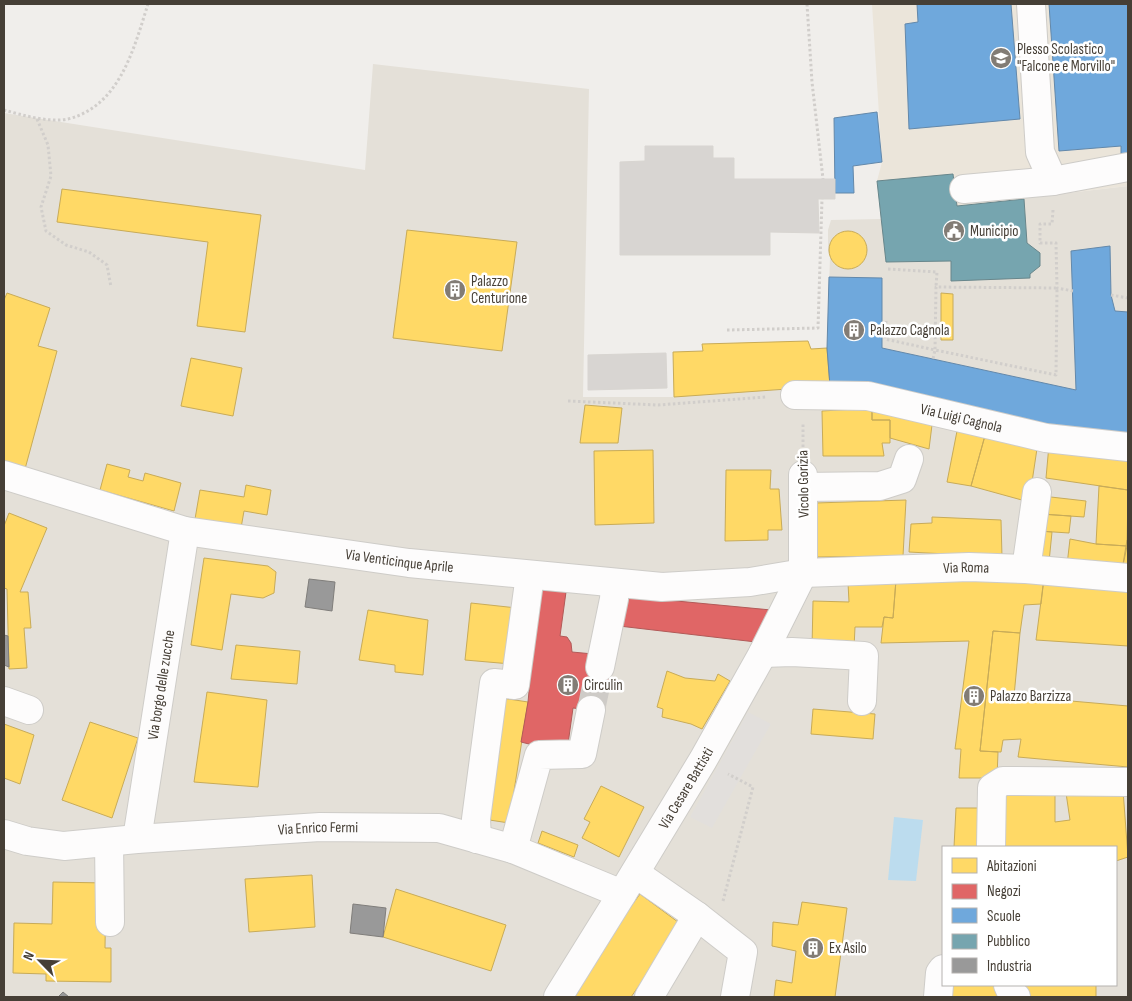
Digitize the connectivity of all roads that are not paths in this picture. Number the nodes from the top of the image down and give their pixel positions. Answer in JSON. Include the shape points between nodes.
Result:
{"nodes":[{"id":1,"x":1031,"y":4,"type":"edge"},
{"id":2,"x":1128,"y":167,"type":"edge"},
{"id":3,"x":1053,"y":181,"type":"junction"},
{"id":4,"x":964,"y":189,"type":"dead end"},
{"id":5,"x":799,"y":396,"type":"road end"},
{"id":6,"x":1128,"y":447,"type":"edge"},
{"id":7,"x":909,"y":459,"type":"dead end"},
{"id":8,"x":4,"y":475,"type":"edge"},
{"id":9,"x":1037,"y":492,"type":"dead end"},
{"id":10,"x":185,"y":531,"type":"junction"},
{"id":11,"x":1026,"y":568,"type":"junction"},
{"id":12,"x":803,"y":573,"type":"junction"},
{"id":13,"x":530,"y":574,"type":"junction"},
{"id":14,"x":1128,"y":578,"type":"edge"},
{"id":15,"x":615,"y":582,"type":"junction"},
{"id":16,"x":763,"y":653,"type":"junction"},
{"id":17,"x":600,"y":667,"type":"tunnel mouth"},
{"id":18,"x":4,"y":701,"type":"edge"},
{"id":19,"x":862,"y":701,"type":"dead end"},
{"id":20,"x":29,"y":710,"type":"dead end"},
{"id":21,"x":591,"y":710,"type":"tunnel mouth"},
{"id":22,"x":1128,"y":782,"type":"edge"},
{"id":23,"x":4,"y":834,"type":"edge"},
{"id":24,"x":137,"y":839,"type":"junction"},
{"id":25,"x":476,"y":839,"type":"junction"},
{"id":26,"x":109,"y":842,"type":"junction"},
{"id":27,"x":992,"y":846,"type":"edge"},
{"id":28,"x":513,"y":849,"type":"junction"},
{"id":29,"x":629,"y":884,"type":"junction"},
{"id":30,"x":110,"y":922,"type":"dead end"},
{"id":31,"x":706,"y":923,"type":"junction"},
{"id":32,"x":942,"y":970,"type":"edge"},
{"id":33,"x":1008,"y":986,"type":"edge"},
{"id":34,"x":558,"y":997,"type":"edge"},
{"id":35,"x":649,"y":997,"type":"edge"},
{"id":36,"x":735,"y":997,"type":"edge"},
{"id":37,"x":938,"y":997,"type":"edge"},
{"id":38,"x":1016,"y":997,"type":"edge"}],
"edges":[{"from":1,"to":3,"type":"street","via":[[1040,152]]},
{"from":2,"to":3,"type":"street"},
{"from":3,"to":4,"type":"street"},
{"from":5,"to":6,"type":"street","name":"Via Luigi Cagnola","via":[[868,396],[1046,438]]},
{"from":7,"to":12,"type":"street","name":"Vicolo Gorizia","via":[[902,479],[880,486],[803,481]]},
{"from":8,"to":10,"type":"street","name":"Via Venticinque Aprile"},
{"from":9,"to":11,"type":"street"},
{"from":10,"to":13,"type":"street","name":"Via Venticinque Aprile","via":[[409,563]]},
{"from":10,"to":24,"type":"street","name":"Via borgo delle zucche"},
{"from":11,"to":12,"type":"street","name":"Via Roma"},
{"from":11,"to":14,"type":"street","name":"Via Roma"},
{"from":12,"to":15,"type":"street","name":"Via Venticinque Aprile","via":[[750,582],[662,587]]},
{"from":12,"to":16,"type":"street","name":"Via Cesare Battisti"},
{"from":13,"to":15,"type":"street","name":"Via Venticinque Aprile"},
{"from":13,"to":25,"type":"street","via":[[515,685],[494,683]]},
{"from":15,"to":17,"type":"street"},
{"from":16,"to":19,"type":"street","via":[[864,656]]},
{"from":16,"to":29,"type":"street","name":"Via Cesare Battisti"},
{"from":18,"to":20,"type":"street"},
{"from":21,"to":28,"type":"street","via":[[582,754],[539,755]]},
{"from":22,"to":27,"type":"street","via":[[1003,781],[992,788]]},
{"from":23,"to":26,"type":"street","name":"Via Enrico Fermi","via":[[64,846]]},
{"from":24,"to":25,"type":"street","name":"Via Enrico Fermi","via":[[320,827],[439,828]]},
{"from":24,"to":26,"type":"street","name":"Via Enrico Fermi"},
{"from":25,"to":28,"type":"street","name":"Via Enrico Fermi"},
{"from":26,"to":30,"type":"street"},
{"from":28,"to":29,"type":"street","name":"Via Enrico Fermi"},
{"from":29,"to":31,"type":"street","name":"Via Enrico Fermi"},
{"from":29,"to":34,"type":"street","name":"Via Cesare Battisti"},
{"from":31,"to":35,"type":"street"},
{"from":31,"to":36,"type":"street","name":"Via Enrico Fermi","via":[[743,952]]},
{"from":32,"to":37,"type":"street"},
{"from":33,"to":38,"type":"street"}]}
